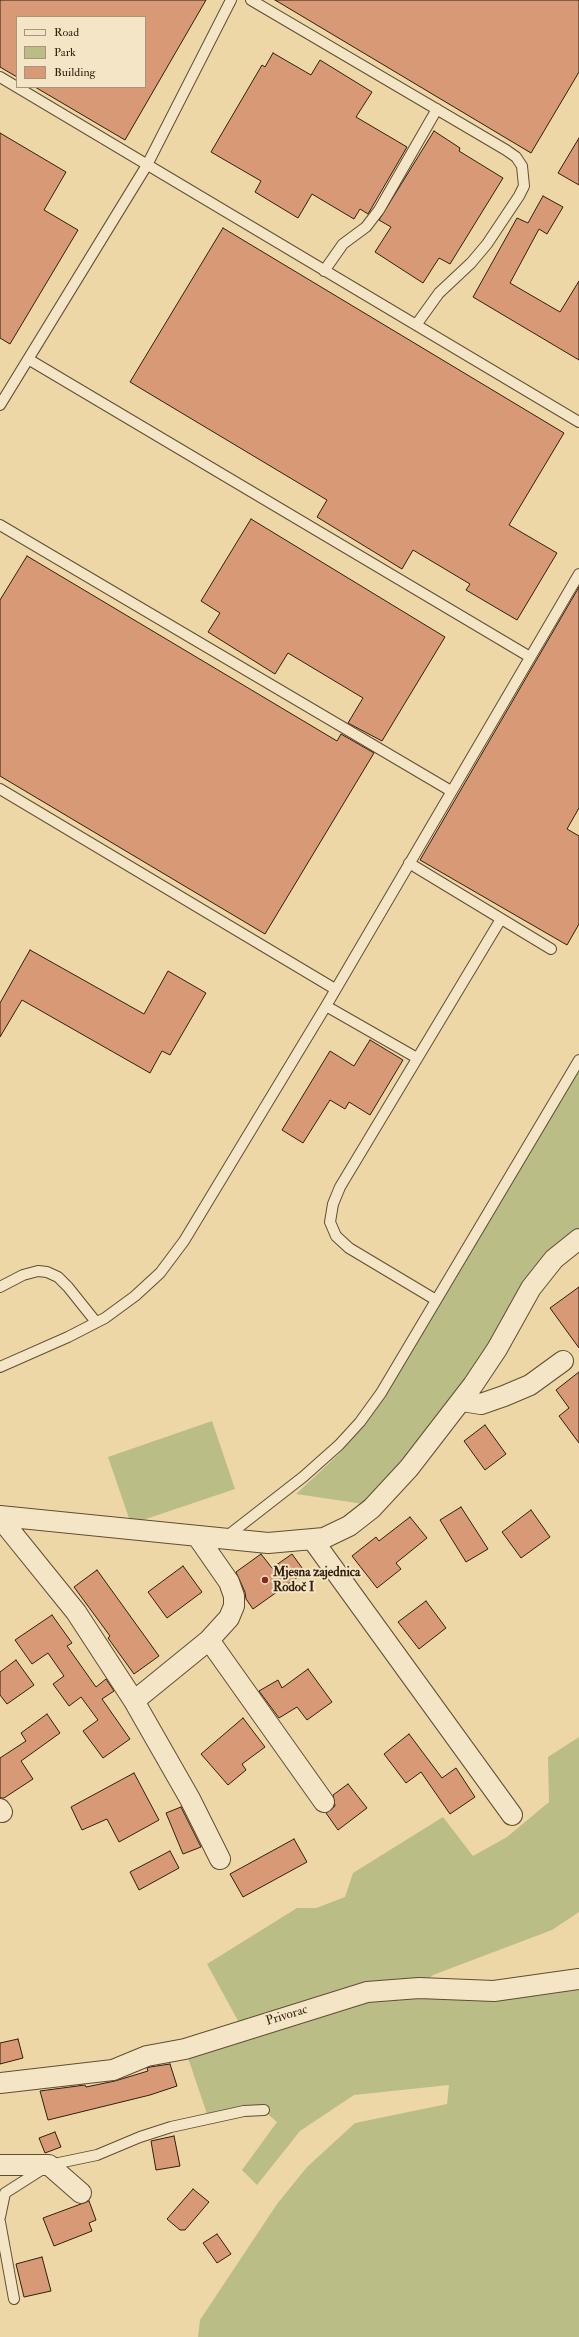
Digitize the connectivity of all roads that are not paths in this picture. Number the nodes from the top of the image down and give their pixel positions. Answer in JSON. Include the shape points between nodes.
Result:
{"nodes":[{"id":1,"x":230,"y":0,"type":"edge"},
{"id":2,"x":251,"y":0,"type":"edge"},
{"id":3,"x":0,"y":77,"type":"edge"},
{"id":4,"x":16,"y":87,"type":"edge"},
{"id":5,"x":18,"y":88,"type":"edge"},
{"id":6,"x":437,"y":109,"type":"junction"},
{"id":7,"x":147,"y":165,"type":"junction"},
{"id":8,"x":324,"y":270,"type":"junction"},
{"id":9,"x":416,"y":325,"type":"junction"},
{"id":10,"x":28,"y":359,"type":"junction"},
{"id":11,"x":0,"y":405,"type":"edge"},
{"id":12,"x":579,"y":422,"type":"edge"},
{"id":13,"x":0,"y":525,"type":"edge"},
{"id":14,"x":579,"y":574,"type":"edge"},
{"id":15,"x":530,"y":657,"type":"junction"},
{"id":16,"x":0,"y":789,"type":"edge"},
{"id":17,"x":451,"y":792,"type":"junction"},
{"id":18,"x":409,"y":863,"type":"junction"},
{"id":19,"x":501,"y":919,"type":"junction"},
{"id":20,"x":551,"y":949,"type":"dead end"},
{"id":21,"x":334,"y":989,"type":"junction"},
{"id":22,"x":326,"y":1006,"type":"junction"},
{"id":23,"x":417,"y":1058,"type":"junction"},
{"id":24,"x":579,"y":1060,"type":"edge"},
{"id":25,"x":577,"y":1245,"type":"edge"},
{"id":26,"x":0,"y":1287,"type":"edge"},
{"id":27,"x":436,"y":1300,"type":"junction"},
{"id":28,"x":96,"y":1322,"type":"junction"},
{"id":29,"x":563,"y":1361,"type":"dead end"},
{"id":30,"x":0,"y":1367,"type":"edge"},
{"id":31,"x":462,"y":1401,"type":"junction"},
{"id":32,"x":0,"y":1517,"type":"edge"},
{"id":33,"x":197,"y":1536,"type":"junction"},
{"id":34,"x":224,"y":1538,"type":"junction"},
{"id":35,"x":312,"y":1539,"type":"junction"},
{"id":36,"x":209,"y":1640,"type":"junction"},
{"id":37,"x":134,"y":1701,"type":"junction"},
{"id":38,"x":324,"y":1802,"type":"dead end"},
{"id":39,"x":512,"y":1815,"type":"dead end"},
{"id":40,"x":220,"y":1858,"type":"dead end"},
{"id":41,"x":579,"y":1979,"type":"edge"},
{"id":42,"x":0,"y":2083,"type":"edge"},
{"id":43,"x":264,"y":2110,"type":"dead end"},
{"id":44,"x":0,"y":2165,"type":"edge"},
{"id":45,"x":50,"y":2166,"type":"junction"},
{"id":46,"x":80,"y":2193,"type":"dead end"},
{"id":47,"x":0,"y":2217,"type":"edge"},
{"id":48,"x":0,"y":2222,"type":"edge"},
{"id":49,"x":14,"y":2298,"type":"dead end"}],
"edges":[{"from":1,"to":7,"type":"lane"},
{"from":2,"to":6,"type":"lane"},
{"from":3,"to":4,"type":"lane"},
{"from":5,"to":7,"type":"lane"},
{"from":6,"to":8,"type":"lane","via":[[379,210],[366,227],[343,244]]},
{"from":6,"to":9,"type":"lane","via":[[516,158],[522,166],[524,186],[487,244],[439,293]]},
{"from":7,"to":8,"type":"lane"},
{"from":7,"to":10,"type":"lane"},
{"from":8,"to":9,"type":"lane"},
{"from":9,"to":12,"type":"lane"},
{"from":10,"to":11,"type":"lane"},
{"from":10,"to":15,"type":"lane"},
{"from":13,"to":17,"type":"lane"},
{"from":14,"to":15,"type":"lane"},
{"from":15,"to":17,"type":"lane"},
{"from":16,"to":21,"type":"lane"},
{"from":17,"to":18,"type":"lane"},
{"from":18,"to":19,"type":"lane"},
{"from":18,"to":21,"type":"lane"},
{"from":19,"to":20,"type":"lane"},
{"from":19,"to":23,"type":"lane"},
{"from":21,"to":22,"type":"lane"},
{"from":22,"to":23,"type":"lane"},
{"from":22,"to":28,"type":"lane","via":[[184,1241],[160,1273],[135,1296]]},
{"from":23,"to":27,"type":"lane","via":[[340,1187],[333,1204],[330,1222],[336,1236],[349,1248]]},
{"from":24,"to":27,"type":"lane"},
{"from":25,"to":31,"type":"street","via":[[554,1259],[531,1288],[497,1349]]},
{"from":26,"to":28,"type":"lane","via":[[23,1275],[47,1272],[58,1277],[68,1287]]},
{"from":27,"to":34,"type":"lane","via":[[381,1393],[360,1422],[303,1477]]},
{"from":28,"to":30,"type":"lane"},
{"from":29,"to":31,"type":"street","via":[[530,1385],[504,1396],[481,1404]]},
{"from":31,"to":35,"type":"street","via":[[409,1468],[372,1508],[349,1526],[324,1538]]},
{"from":32,"to":33,"type":"street"},
{"from":32,"to":37,"type":"street","via":[[76,1612]]},
{"from":33,"to":34,"type":"street"},
{"from":33,"to":36,"type":"street","via":[[229,1582],[234,1596],[234,1606],[229,1618]]},
{"from":34,"to":35,"type":"street","via":[[268,1543]]},
{"from":35,"to":39,"type":"street"},
{"from":36,"to":37,"type":"street"},
{"from":36,"to":38,"type":"street"},
{"from":37,"to":40,"type":"street","via":[[190,1799]]},
{"from":41,"to":42,"type":"street","name":"Privorac","via":[[494,1991],[419,1988],[367,1992],[185,2049],[147,2056],[113,2070]]},
{"from":43,"to":45,"type":"lane","via":[[244,2111],[171,2127],[97,2155]]},
{"from":44,"to":45,"type":"street"},
{"from":45,"to":46,"type":"street"},
{"from":45,"to":47,"type":"lane","via":[[5,2193]]},
{"from":48,"to":49,"type":"lane"}]}
